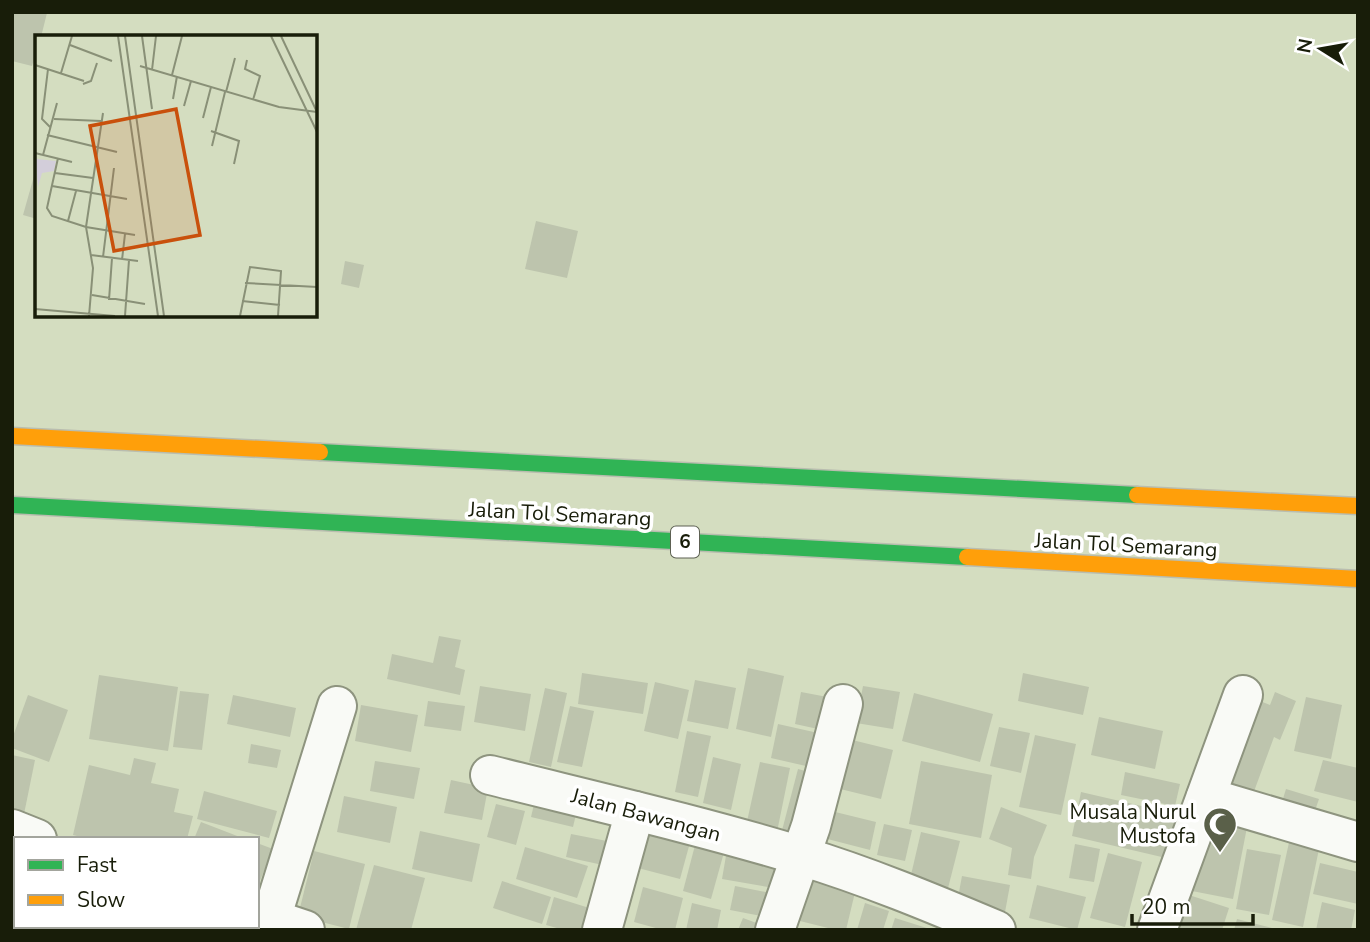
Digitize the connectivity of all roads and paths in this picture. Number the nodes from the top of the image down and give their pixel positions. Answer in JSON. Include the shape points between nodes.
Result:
{"nodes":[{"id":1,"x":12,"y":436,"type":"edge"},
{"id":2,"x":12,"y":505,"type":"edge"},
{"id":3,"x":1358,"y":506,"type":"edge"},
{"id":4,"x":1358,"y":579,"type":"edge"},
{"id":5,"x":1243,"y":695,"type":"dead end"},
{"id":6,"x":843,"y":704,"type":"dead end"},
{"id":7,"x":337,"y":706,"type":"dead end"},
{"id":8,"x":490,"y":775,"type":"dead end"},
{"id":9,"x":1206,"y":797,"type":"junction"},
{"id":10,"x":635,"y":811,"type":"junction"},
{"id":11,"x":12,"y":828,"type":"edge"},
{"id":12,"x":32,"y":837,"type":"edge"},
{"id":13,"x":1358,"y":842,"type":"edge"},
{"id":14,"x":802,"y":856,"type":"junction"},
{"id":15,"x":275,"y":923,"type":"edge"},
{"id":16,"x":601,"y":930,"type":"edge"},
{"id":17,"x":775,"y":930,"type":"edge"},
{"id":18,"x":996,"y":930,"type":"edge"},
{"id":19,"x":1157,"y":930,"type":"edge"}],
"edges":[{"from":1,"to":3,"type":"highway"},
{"from":2,"to":4,"type":"highway","name":"Jalan Tol Semarang","number":"6"},
{"from":5,"to":9,"type":"street"},
{"from":6,"to":14,"type":"street"},
{"from":7,"to":15,"type":"street"},
{"from":8,"to":10,"type":"street","name":"Jalan Bawangan"},
{"from":9,"to":13,"type":"street"},
{"from":9,"to":19,"type":"street"},
{"from":10,"to":14,"type":"street","name":"Jalan Bawangan"},
{"from":10,"to":16,"type":"street"},
{"from":11,"to":12,"type":"street"},
{"from":14,"to":17,"type":"street"},
{"from":14,"to":18,"type":"street","name":"Jalan Bawangan"}]}
